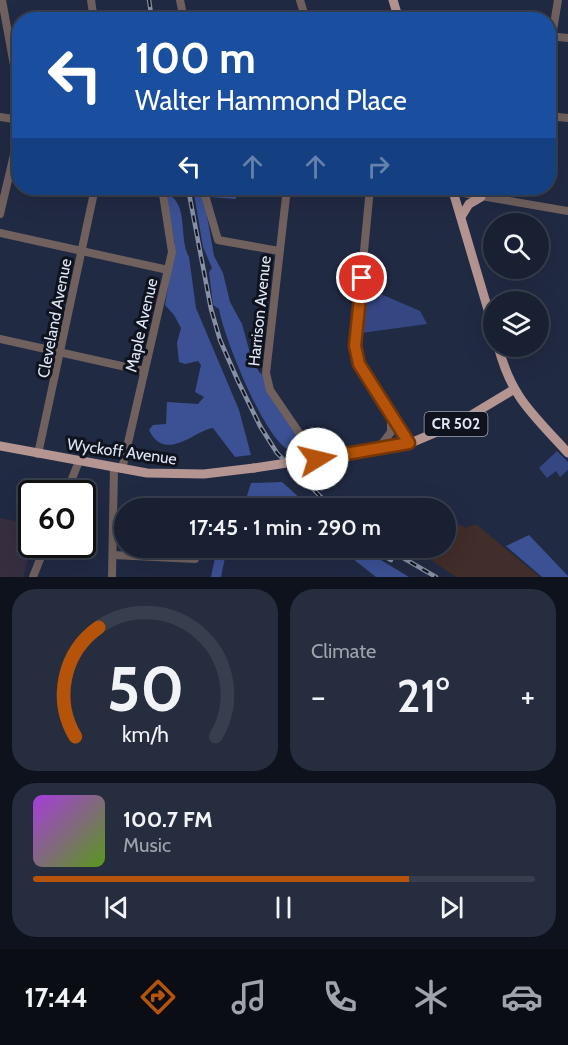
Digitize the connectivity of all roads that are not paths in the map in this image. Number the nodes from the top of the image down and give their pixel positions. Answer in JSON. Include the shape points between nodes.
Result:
{"nodes":[{"id":1,"x":2,"y":0,"type":"edge"},
{"id":2,"x":12,"y":54,"type":"edge"},
{"id":3,"x":12,"y":163,"type":"edge"},
{"id":4,"x":93,"y":195,"type":"edge"},
{"id":5,"x":163,"y":195,"type":"edge"},
{"id":6,"x":205,"y":195,"type":"edge"},
{"id":7,"x":286,"y":195,"type":"edge"},
{"id":8,"x":369,"y":195,"type":"edge"},
{"id":9,"x":454,"y":195,"type":"edge"},
{"id":10,"x":477,"y":195,"type":"edge"},
{"id":11,"x":481,"y":196,"type":"junction"},
{"id":12,"x":568,"y":212,"type":"edge"},
{"id":13,"x":0,"y":214,"type":"edge"},
{"id":14,"x":461,"y":217,"type":"junction"},
{"id":15,"x":0,"y":233,"type":"edge"},
{"id":16,"x":81,"y":250,"type":"junction"},
{"id":17,"x":279,"y":251,"type":"junction"},
{"id":18,"x":168,"y":270,"type":"junction"},
{"id":19,"x":483,"y":292,"type":"edge"},
{"id":20,"x":0,"y":339,"type":"edge"},
{"id":21,"x":62,"y":352,"type":"junction"},
{"id":22,"x":502,"y":357,"type":"edge"},
{"id":23,"x":144,"y":370,"type":"junction"},
{"id":24,"x":513,"y":390,"type":"junction"},
{"id":25,"x":391,"y":417,"type":"junction"},
{"id":26,"x":409,"y":443,"type":"junction"},
{"id":27,"x":0,"y":447,"type":"edge"},
{"id":28,"x":378,"y":449,"type":"junction"},
{"id":29,"x":568,"y":453,"type":"edge"},
{"id":30,"x":38,"y":454,"type":"junction"},
{"id":31,"x":317,"y":459,"type":"junction"},
{"id":32,"x":79,"y":461,"type":"junction"},
{"id":33,"x":118,"y":468,"type":"junction"},
{"id":34,"x":72,"y":480,"type":"edge"},
{"id":35,"x":113,"y":555,"type":"junction"},
{"id":36,"x":40,"y":558,"type":"edge"},
{"id":37,"x":195,"y":559,"type":"dead end"},
{"id":38,"x":33,"y":577,"type":"edge"},
{"id":39,"x":112,"y":577,"type":"edge"}],
"edges":[{"from":1,"to":2,"type":"street"},
{"from":3,"to":13,"type":"street"},
{"from":4,"to":16,"type":"street","name":"Cleveland Avenue"},
{"from":5,"to":18,"type":"street","name":"Maple Avenue","via":[[173,244]]},
{"from":6,"to":17,"type":"street","via":[[218,240]]},
{"from":7,"to":17,"type":"street","name":"Harrison Avenue"},
{"from":8,"to":25,"type":"street","via":[[355,346],[359,364]]},
{"from":9,"to":14,"type":"main road"},
{"from":10,"to":11,"type":"street"},
{"from":11,"to":12,"type":"street"},
{"from":11,"to":14,"type":"main road"},
{"from":14,"to":19,"type":"main road"},
{"from":15,"to":16,"type":"street"},
{"from":16,"to":18,"type":"street"},
{"from":16,"to":21,"type":"street","name":"Cleveland Avenue"},
{"from":17,"to":31,"type":"street","name":"Harrison Avenue","via":[[267,382]]},
{"from":18,"to":23,"type":"street","name":"Maple Avenue"},
{"from":20,"to":21,"type":"street"},
{"from":21,"to":23,"type":"street"},
{"from":21,"to":30,"type":"street","name":"Cleveland Avenue"},
{"from":22,"to":24,"type":"main road"},
{"from":23,"to":33,"type":"street","name":"Maple Avenue"},
{"from":24,"to":26,"type":"main road","name":"Wyckoff Avenue","number":"CR 502","via":[[458,423]]},
{"from":24,"to":29,"type":"main road"},
{"from":25,"to":26,"type":"street"},
{"from":25,"to":28,"type":"street","via":[[391,432]]},
{"from":26,"to":28,"type":"main road","name":"Wyckoff Avenue","number":"CR 502"},
{"from":27,"to":30,"type":"main road","name":"Wyckoff Avenue","number":"CR 502"},
{"from":28,"to":31,"type":"main road","name":"Wyckoff Avenue","number":"CR 502"},
{"from":30,"to":32,"type":"main road","name":"Wyckoff Avenue","number":"CR 502"},
{"from":31,"to":33,"type":"main road","name":"Wyckoff Avenue","number":"CR 502","bridge":true,"via":[[184,475]]},
{"from":32,"to":33,"type":"main road","name":"Wyckoff Avenue","number":"CR 502"},
{"from":32,"to":34,"type":"street"},
{"from":33,"to":35,"type":"street","name":"Maple Avenue"},
{"from":35,"to":37,"type":"street"},
{"from":35,"to":39,"type":"street","name":"Maple Avenue"},
{"from":36,"to":38,"type":"street"}]}
